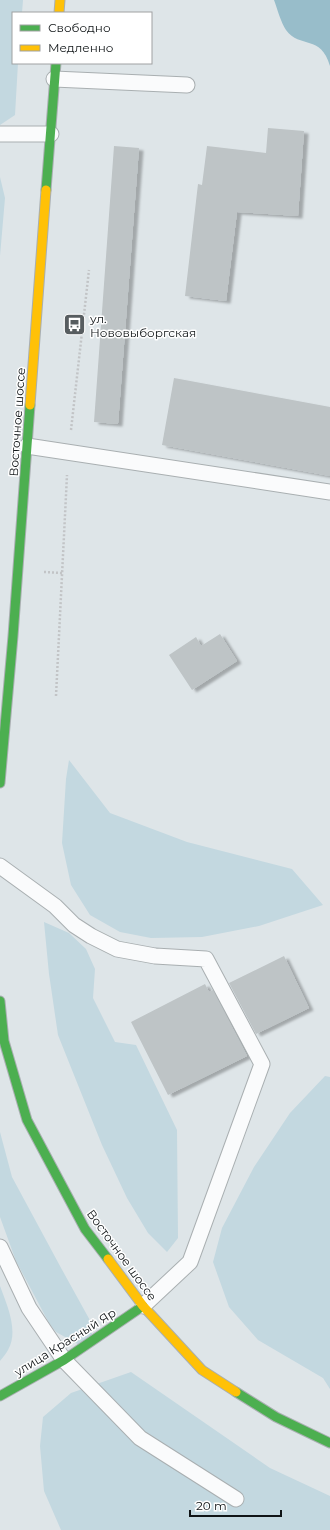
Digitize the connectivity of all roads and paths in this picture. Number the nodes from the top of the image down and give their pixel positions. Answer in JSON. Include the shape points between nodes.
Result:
{"nodes":[{"id":1,"x":60,"y":0,"type":"edge"},
{"id":2,"x":59,"y":12,"type":"edge"},
{"id":3,"x":56,"y":64,"type":"edge"},
{"id":4,"x":54,"y":79,"type":"junction"},
{"id":5,"x":187,"y":84,"type":"dead end"},
{"id":6,"x":0,"y":134,"type":"edge"},
{"id":7,"x":51,"y":134,"type":"junction"},
{"id":8,"x":89,"y":270,"type":"dead end"},
{"id":9,"x":28,"y":446,"type":"junction"},
{"id":10,"x":68,"y":452,"type":"junction"},
{"id":11,"x":330,"y":492,"type":"edge"},
{"id":12,"x":56,"y":696,"type":"dead end"},
{"id":13,"x":0,"y":783,"type":"edge"},
{"id":14,"x":0,"y":866,"type":"edge"},
{"id":15,"x":0,"y":1001,"type":"edge"},
{"id":16,"x":0,"y":1049,"type":"edge"},
{"id":17,"x":27,"y":1120,"type":"junction"},
{"id":18,"x":0,"y":1247,"type":"edge"},
{"id":19,"x":143,"y":1306,"type":"junction"},
{"id":20,"x":64,"y":1360,"type":"junction"},
{"id":21,"x":0,"y":1396,"type":"edge"},
{"id":22,"x":330,"y":1443,"type":"edge"},
{"id":23,"x":236,"y":1499,"type":"dead end"}],
"edges":[{"from":1,"to":2,"type":"main road"},
{"from":3,"to":4,"type":"main road","name":"Восточное шоссе"},
{"from":4,"to":5,"type":"lane"},
{"from":4,"to":7,"type":"main road","name":"Восточное шоссе"},
{"from":6,"to":7,"type":"lane"},
{"from":7,"to":9,"type":"main road","name":"Восточное шоссе"},
{"from":8,"to":10,"type":"path"},
{"from":9,"to":10,"type":"lane"},
{"from":9,"to":13,"type":"main road","name":"Восточное шоссе","via":[[10,637]]},
{"from":10,"to":11,"type":"lane"},
{"from":10,"to":12,"type":"path"},
{"from":14,"to":19,"type":"lane","via":[[55,906],[74,925],[117,949],[155,956],[206,959],[262,1064],[190,1262]]},
{"from":15,"to":17,"type":"main road","name":"Восточное шоссе","via":[[4,1041]]},
{"from":16,"to":17,"type":"main road"},
{"from":17,"to":19,"type":"main road","name":"Восточное шоссе","via":[[85,1229]]},
{"from":18,"to":20,"type":"lane","via":[[29,1308]]},
{"from":19,"to":20,"type":"main road","name":"улица Красный Яр"},
{"from":19,"to":22,"type":"main road","name":"Восточное шоссе","via":[[202,1370],[276,1417]]},
{"from":20,"to":21,"type":"main road","name":"улица Красный Яр"},
{"from":20,"to":23,"type":"lane","via":[[140,1438]]}]}
